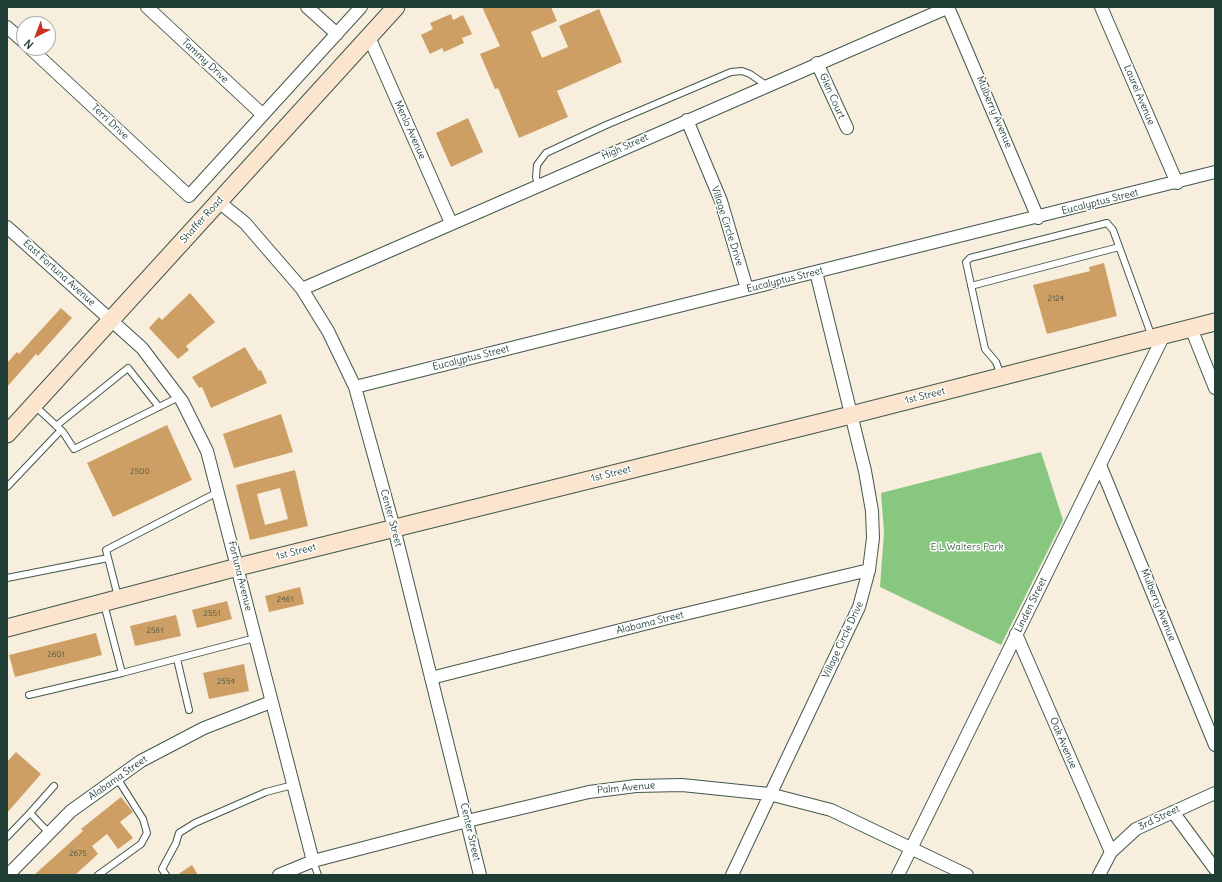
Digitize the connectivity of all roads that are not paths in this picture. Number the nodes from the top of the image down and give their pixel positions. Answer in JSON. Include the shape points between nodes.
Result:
{"nodes":[{"id":1,"x":147,"y":7,"type":"edge"},
{"id":2,"x":307,"y":7,"type":"edge"},
{"id":3,"x":361,"y":7,"type":"edge"},
{"id":4,"x":396,"y":7,"type":"edge"},
{"id":5,"x":949,"y":7,"type":"edge"},
{"id":6,"x":1101,"y":7,"type":"edge"},
{"id":7,"x":7,"y":27,"type":"edge"},
{"id":8,"x":337,"y":34,"type":"junction"},
{"id":9,"x":16,"y":35,"type":"edge"},
{"id":10,"x":369,"y":37,"type":"junction"},
{"id":11,"x":39,"y":56,"type":"edge"},
{"id":12,"x":817,"y":63,"type":"junction"},
{"id":13,"x":766,"y":85,"type":"junction"},
{"id":14,"x":263,"y":115,"type":"junction"},
{"id":15,"x":687,"y":120,"type":"junction"},
{"id":16,"x":847,"y":128,"type":"dead end"},
{"id":17,"x":1215,"y":172,"type":"edge"},
{"id":18,"x":1177,"y":182,"type":"junction"},
{"id":19,"x":538,"y":185,"type":"junction"},
{"id":20,"x":218,"y":202,"type":"junction"},
{"id":21,"x":1038,"y":218,"type":"junction"},
{"id":22,"x":452,"y":223,"type":"junction"},
{"id":23,"x":7,"y":227,"type":"edge"},
{"id":24,"x":1119,"y":247,"type":"junction"},
{"id":25,"x":816,"y":272,"type":"junction"},
{"id":26,"x":971,"y":286,"type":"junction"},
{"id":27,"x":302,"y":289,"type":"junction"},
{"id":28,"x":747,"y":289,"type":"junction"},
{"id":29,"x":111,"y":320,"type":"junction"},
{"id":30,"x":1215,"y":322,"type":"edge"},
{"id":31,"x":1191,"y":328,"type":"junction"},
{"id":32,"x":1158,"y":336,"type":"junction"},
{"id":33,"x":1002,"y":376,"type":"junction"},
{"id":34,"x":355,"y":387,"type":"junction"},
{"id":35,"x":1215,"y":388,"type":"edge"},
{"id":36,"x":179,"y":397,"type":"junction"},
{"id":37,"x":34,"y":405,"type":"junction"},
{"id":38,"x":159,"y":407,"type":"junction"},
{"id":39,"x":851,"y":415,"type":"junction"},
{"id":40,"x":59,"y":428,"type":"junction"},
{"id":41,"x":7,"y":434,"type":"edge"},
{"id":42,"x":1100,"y":465,"type":"junction"},
{"id":43,"x":7,"y":487,"type":"edge"},
{"id":44,"x":218,"y":492,"type":"junction"},
{"id":45,"x":394,"y":528,"type":"junction"},
{"id":46,"x":108,"y":558,"type":"junction"},
{"id":47,"x":238,"y":567,"type":"junction"},
{"id":48,"x":870,"y":570,"type":"junction"},
{"id":49,"x":7,"y":578,"type":"edge"},
{"id":50,"x":111,"y":600,"type":"junction"},
{"id":51,"x":7,"y":628,"type":"edge"},
{"id":52,"x":1016,"y":634,"type":"junction"},
{"id":53,"x":255,"y":638,"type":"junction"},
{"id":54,"x":177,"y":658,"type":"junction"},
{"id":55,"x":122,"y":672,"type":"junction"},
{"id":56,"x":431,"y":678,"type":"junction"},
{"id":57,"x":29,"y":695,"type":"dead end"},
{"id":58,"x":271,"y":702,"type":"junction"},
{"id":59,"x":189,"y":710,"type":"dead end"},
{"id":60,"x":1215,"y":745,"type":"edge"},
{"id":61,"x":116,"y":778,"type":"junction"},
{"id":62,"x":293,"y":785,"type":"junction"},
{"id":63,"x":54,"y":786,"type":"dead end"},
{"id":64,"x":1215,"y":792,"type":"edge"},
{"id":65,"x":769,"y":794,"type":"junction"},
{"id":66,"x":1173,"y":812,"type":"junction"},
{"id":67,"x":30,"y":813,"type":"junction"},
{"id":68,"x":467,"y":821,"type":"junction"},
{"id":69,"x":49,"y":833,"type":"junction"},
{"id":70,"x":7,"y":836,"type":"edge"},
{"id":71,"x":911,"y":847,"type":"junction"},
{"id":72,"x":1111,"y":852,"type":"junction"},
{"id":73,"x":313,"y":861,"type":"junction"},
{"id":74,"x":1215,"y":868,"type":"edge"},
{"id":75,"x":8,"y":875,"type":"edge"},
{"id":76,"x":98,"y":875,"type":"edge"},
{"id":77,"x":166,"y":875,"type":"edge"},
{"id":78,"x":279,"y":875,"type":"edge"},
{"id":79,"x":318,"y":875,"type":"edge"},
{"id":80,"x":480,"y":875,"type":"edge"},
{"id":81,"x":732,"y":875,"type":"edge"},
{"id":82,"x":898,"y":875,"type":"edge"},
{"id":83,"x":968,"y":875,"type":"edge"},
{"id":84,"x":1098,"y":875,"type":"edge"}],
"edges":[{"from":1,"to":14,"type":"street","name":"Tammy Drive"},
{"from":2,"to":8,"type":"street"},
{"from":3,"to":8,"type":"street"},
{"from":4,"to":10,"type":"street","name":"Shaffer Road"},
{"from":5,"to":12,"type":"street","name":"High Street"},
{"from":5,"to":21,"type":"street","name":"Mulberry Avenue"},
{"from":6,"to":18,"type":"street","name":"Laurel Avenue"},
{"from":7,"to":9,"type":"street"},
{"from":8,"to":14,"type":"street"},
{"from":10,"to":20,"type":"street","name":"Shaffer Road"},
{"from":10,"to":22,"type":"street","name":"Menlo Avenue"},
{"from":11,"to":14,"type":"street","name":"Terri Drive","via":[[189,196]]},
{"from":12,"to":13,"type":"street","name":"High Street"},
{"from":12,"to":16,"type":"street","name":"Glen Court"},
{"from":13,"to":15,"type":"street","name":"High Street"},
{"from":13,"to":19,"type":"lane","via":[[742,71],[731,72],[610,123],[546,152],[537,165]]},
{"from":15,"to":19,"type":"street","name":"High Street"},
{"from":15,"to":28,"type":"street","name":"Village Circle Drive","via":[[721,201]]},
{"from":17,"to":18,"type":"street","name":"Eucalyptus Street"},
{"from":18,"to":21,"type":"street","name":"Eucalyptus Street"},
{"from":19,"to":22,"type":"street","name":"High Street"},
{"from":20,"to":27,"type":"street","name":"Center Street","via":[[245,223]]},
{"from":20,"to":29,"type":"street","name":"Shaffer Road"},
{"from":21,"to":25,"type":"street","name":"Eucalyptus Street"},
{"from":22,"to":27,"type":"street","name":"High Street"},
{"from":23,"to":29,"type":"street","name":"East Fortuna Avenue"},
{"from":24,"to":26,"type":"lane"},
{"from":24,"to":26,"type":"lane","via":[[1107,223],[970,258],[966,262]]},
{"from":24,"to":32,"type":"lane"},
{"from":25,"to":28,"type":"street","name":"Eucalyptus Street"},
{"from":25,"to":39,"type":"street","name":"Village Circle Drive"},
{"from":26,"to":33,"type":"lane","via":[[985,349],[996,362]]},
{"from":27,"to":34,"type":"street","name":"Center Street","via":[[328,331]]},
{"from":28,"to":34,"type":"street","name":"Eucalyptus Street"},
{"from":29,"to":36,"type":"street","name":"Fortuna Avenue","via":[[142,348]]},
{"from":29,"to":37,"type":"street","name":"Shaffer Road"},
{"from":30,"to":31,"type":"street","name":"1st Street"},
{"from":31,"to":32,"type":"street","name":"1st Street"},
{"from":31,"to":35,"type":"street"},
{"from":32,"to":33,"type":"street","name":"1st Street"},
{"from":32,"to":42,"type":"street","name":"Linden Street"},
{"from":33,"to":39,"type":"street","name":"1st Street"},
{"from":34,"to":45,"type":"street","name":"Center Street"},
{"from":36,"to":38,"type":"lane"},
{"from":36,"to":44,"type":"street","name":"Fortuna Avenue","via":[[207,451]]},
{"from":37,"to":40,"type":"lane"},
{"from":37,"to":41,"type":"street","name":"Shaffer Road"},
{"from":38,"to":40,"type":"lane","via":[[74,449]]},
{"from":38,"to":40,"type":"lane","via":[[128,368]]},
{"from":39,"to":45,"type":"street","name":"1st Street"},
{"from":39,"to":48,"type":"street","name":"Village Circle Drive","via":[[872,511]]},
{"from":40,"to":43,"type":"lane"},
{"from":42,"to":52,"type":"street","name":"Linden Street"},
{"from":42,"to":60,"type":"street","name":"Mulberry Avenue"},
{"from":44,"to":46,"type":"lane","via":[[106,550]]},
{"from":44,"to":47,"type":"street","name":"Fortuna Avenue"},
{"from":45,"to":47,"type":"street","name":"1st Street"},
{"from":45,"to":56,"type":"street","name":"Center Street"},
{"from":46,"to":49,"type":"lane"},
{"from":46,"to":50,"type":"lane"},
{"from":47,"to":50,"type":"street","name":"1st Street"},
{"from":47,"to":53,"type":"street","name":"Fortuna Avenue"},
{"from":48,"to":56,"type":"street","name":"Alabama Street"},
{"from":48,"to":65,"type":"street","name":"Village Circle Drive","via":[[859,607]]},
{"from":50,"to":51,"type":"street","name":"1st Street"},
{"from":50,"to":55,"type":"lane"},
{"from":52,"to":71,"type":"street","name":"Linden Street"},
{"from":52,"to":72,"type":"street","name":"Oak Avenue"},
{"from":53,"to":54,"type":"lane"},
{"from":53,"to":58,"type":"street","name":"Fortuna Avenue"},
{"from":54,"to":55,"type":"lane"},
{"from":54,"to":59,"type":"lane"},
{"from":55,"to":57,"type":"lane"},
{"from":56,"to":68,"type":"street","name":"Center Street"},
{"from":58,"to":61,"type":"street","name":"Alabama Street","via":[[204,728],[141,761]]},
{"from":58,"to":62,"type":"street","name":"Fortuna Avenue"},
{"from":61,"to":69,"type":"street","name":"Alabama Street","via":[[71,811]]},
{"from":61,"to":76,"type":"lane","via":[[143,819],[147,833],[141,844]]},
{"from":62,"to":73,"type":"street","name":"Fortuna Avenue"},
{"from":62,"to":77,"type":"lane","via":[[266,792],[195,823],[179,833],[162,869]]},
{"from":63,"to":67,"type":"lane"},
{"from":64,"to":66,"type":"street","name":"3rd Street"},
{"from":65,"to":68,"type":"street","name":"Palm Avenue","via":[[682,785],[636,786],[590,792]]},
{"from":65,"to":71,"type":"street","name":"Palm Avenue","via":[[831,810]]},
{"from":65,"to":81,"type":"street","name":"Village Circle Drive"},
{"from":66,"to":72,"type":"street","name":"3rd Street","via":[[1136,828]]},
{"from":66,"to":74,"type":"street"},
{"from":67,"to":69,"type":"lane"},
{"from":67,"to":70,"type":"lane"},
{"from":68,"to":73,"type":"street","name":"Palm Avenue"},
{"from":68,"to":80,"type":"street","name":"Center Street"},
{"from":69,"to":75,"type":"street","name":"Alabama Street"},
{"from":71,"to":82,"type":"street","name":"Linden Street"},
{"from":71,"to":83,"type":"street","name":"Palm Avenue"},
{"from":72,"to":84,"type":"street","name":"3rd Street"},
{"from":73,"to":78,"type":"street","name":"Palm Avenue"},
{"from":73,"to":79,"type":"lane"}]}
